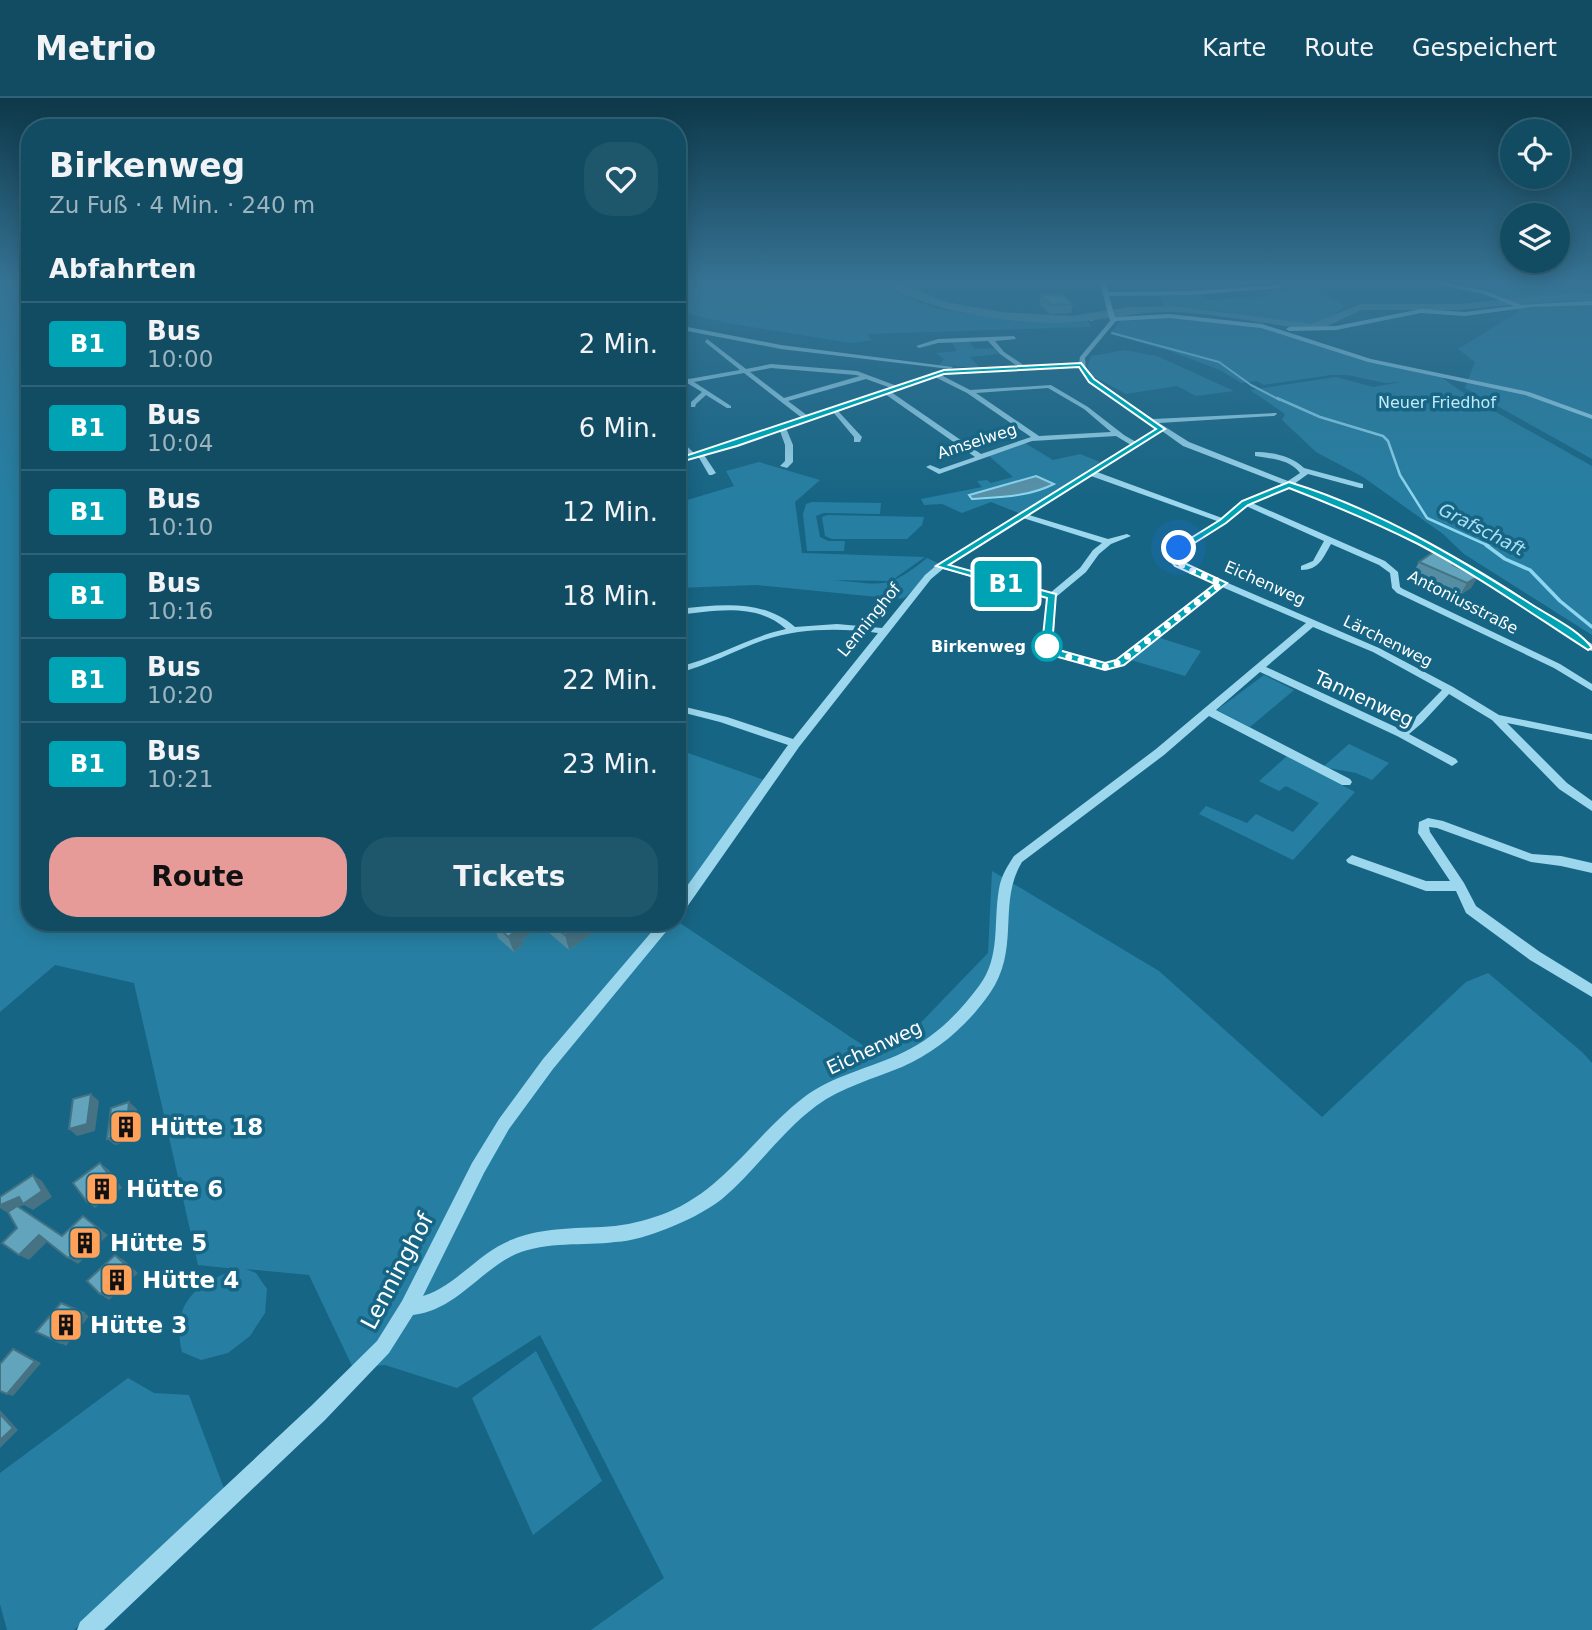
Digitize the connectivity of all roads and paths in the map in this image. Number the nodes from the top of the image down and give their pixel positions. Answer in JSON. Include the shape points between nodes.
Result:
{"nodes":[{"id":1,"x":726,"y":354,"type":"edge"},
{"id":2,"x":840,"y":354,"type":"edge"},
{"id":3,"x":1004,"y":354,"type":"edge"},
{"id":4,"x":1084,"y":354,"type":"edge"},
{"id":5,"x":1350,"y":354,"type":"edge"},
{"id":6,"x":907,"y":363,"type":"junction"},
{"id":7,"x":1081,"y":365,"type":"junction"},
{"id":8,"x":1024,"y":368,"type":"junction"},
{"id":9,"x":746,"y":369,"type":"junction"},
{"id":10,"x":972,"y":369,"type":"junction"},
{"id":11,"x":936,"y":375,"type":"junction"},
{"id":12,"x":869,"y":376,"type":"junction"},
{"id":13,"x":688,"y":381,"type":"joint"},
{"id":14,"x":900,"y":389,"type":"junction"},
{"id":15,"x":706,"y":392,"type":"junction"},
{"id":16,"x":969,"y":392,"type":"junction"},
{"id":17,"x":887,"y":393,"type":"junction"},
{"id":18,"x":784,"y":400,"type":"junction"},
{"id":19,"x":693,"y":406,"type":"dead end"},
{"id":20,"x":729,"y":407,"type":"dead end"},
{"id":21,"x":834,"y":410,"type":"junction"},
{"id":22,"x":1274,"y":414,"type":"dead end"},
{"id":23,"x":1592,"y":417,"type":"edge"},
{"id":24,"x":807,"y":418,"type":"junction"},
{"id":25,"x":1150,"y":421,"type":"junction"},
{"id":26,"x":782,"y":427,"type":"junction"},
{"id":27,"x":1161,"y":429,"type":"junction"},
{"id":28,"x":1117,"y":434,"type":"junction"},
{"id":29,"x":1037,"y":438,"type":"junction"},
{"id":30,"x":857,"y":440,"type":"dead end"},
{"id":31,"x":1135,"y":444,"type":"junction"},
{"id":32,"x":686,"y":447,"type":"edge"},
{"id":33,"x":1258,"y":454,"type":"dead end"},
{"id":34,"x":696,"y":455,"type":"junction"},
{"id":35,"x":980,"y":457,"type":"junction"},
{"id":36,"x":686,"y":458,"type":"edge"},
{"id":37,"x":784,"y":466,"type":"dead end"},
{"id":38,"x":930,"y":467,"type":"dead end"},
{"id":39,"x":1303,"y":470,"type":"junction"},
{"id":40,"x":712,"y":473,"type":"dead end"},
{"id":41,"x":1091,"y":473,"type":"junction"},
{"id":42,"x":1289,"y":485,"type":"junction"},
{"id":43,"x":1360,"y":486,"type":"dead end"},
{"id":44,"x":1245,"y":503,"type":"junction"},
{"id":45,"x":1025,"y":516,"type":"junction"},
{"id":46,"x":1223,"y":522,"type":"junction"},
{"id":47,"x":1127,"y":536,"type":"dead end"},
{"id":48,"x":1329,"y":540,"type":"junction"},
{"id":49,"x":1108,"y":542,"type":"junction"},
{"id":50,"x":941,"y":566,"type":"junction"},
{"id":51,"x":1304,"y":568,"type":"dead end"},
{"id":52,"x":1222,"y":583,"type":"junction"},
{"id":53,"x":1052,"y":596,"type":"junction"},
{"id":54,"x":686,"y":612,"type":"edge"},
{"id":55,"x":1312,"y":623,"type":"junction"},
{"id":56,"x":793,"y":630,"type":"junction"},
{"id":57,"x":884,"y":631,"type":"junction"},
{"id":58,"x":1592,"y":648,"type":"edge"},
{"id":59,"x":686,"y":667,"type":"edge"},
{"id":60,"x":1259,"y":668,"type":"junction"},
{"id":61,"x":1592,"y":688,"type":"edge"},
{"id":62,"x":1449,"y":689,"type":"junction"},
{"id":63,"x":686,"y":710,"type":"edge"},
{"id":64,"x":1209,"y":711,"type":"junction"},
{"id":65,"x":1496,"y":718,"type":"junction"},
{"id":66,"x":1401,"y":734,"type":"junction"},
{"id":67,"x":1592,"y":737,"type":"edge"},
{"id":68,"x":795,"y":744,"type":"junction"},
{"id":69,"x":1452,"y":762,"type":"dead end"},
{"id":70,"x":1346,"y":782,"type":"dead end"},
{"id":71,"x":1589,"y":802,"type":"edge"},
{"id":72,"x":1352,"y":860,"type":"dead end"},
{"id":73,"x":1592,"y":868,"type":"edge"},
{"id":74,"x":1460,"y":886,"type":"junction"},
{"id":75,"x":686,"y":897,"type":"edge"},
{"id":76,"x":660,"y":931,"type":"edge"},
{"id":77,"x":1592,"y":991,"type":"edge"},
{"id":78,"x":408,"y":1307,"type":"junction"},
{"id":79,"x":88,"y":1630,"type":"edge"}],
"edges":[{"from":1,"to":9,"type":"street"},
{"from":2,"to":6,"type":"street"},
{"from":3,"to":8,"type":"street"},
{"from":4,"to":7,"type":"street"},
{"from":5,"to":23,"type":"street","via":[[1527,393]]},
{"from":6,"to":10,"type":"street"},
{"from":6,"to":11,"type":"street"},
{"from":7,"to":8,"type":"street"},
{"from":7,"to":25,"type":"street","via":[[1091,380]]},
{"from":8,"to":10,"type":"street"},
{"from":9,"to":12,"type":"street","via":[[771,366]]},
{"from":9,"to":13,"type":"street"},
{"from":9,"to":18,"type":"street"},
{"from":10,"to":11,"type":"street"},
{"from":11,"to":14,"type":"street"},
{"from":11,"to":16,"type":"street"},
{"from":12,"to":14,"type":"street"},
{"from":12,"to":18,"type":"street"},
{"from":13,"to":15,"type":"street"},
{"from":14,"to":17,"type":"street"},
{"from":15,"to":19,"type":"street"},
{"from":15,"to":20,"type":"street"},
{"from":16,"to":28,"type":"street","via":[[1049,386]]},
{"from":16,"to":29,"type":"street"},
{"from":17,"to":21,"type":"street"},
{"from":17,"to":35,"type":"street"},
{"from":18,"to":24,"type":"street"},
{"from":21,"to":24,"type":"street"},
{"from":21,"to":30,"type":"street"},
{"from":22,"to":25,"type":"street"},
{"from":24,"to":26,"type":"street"},
{"from":25,"to":27,"type":"street"},
{"from":26,"to":34,"type":"street"},
{"from":26,"to":37,"type":"street","via":[[790,452]]},
{"from":27,"to":31,"type":"street","name":"Lenninghof"},
{"from":27,"to":42,"type":"street","via":[[1193,448]]},
{"from":28,"to":29,"type":"street","name":"Amselweg"},
{"from":28,"to":31,"type":"street"},
{"from":29,"to":35,"type":"street","name":"Amselweg"},
{"from":31,"to":41,"type":"street","name":"Lenninghof"},
{"from":32,"to":34,"type":"street"},
{"from":33,"to":39,"type":"street","via":[[1283,459]]},
{"from":34,"to":36,"type":"street"},
{"from":34,"to":40,"type":"street"},
{"from":35,"to":38,"type":"street","name":"Amselweg","via":[[939,472]]},
{"from":39,"to":42,"type":"street"},
{"from":39,"to":43,"type":"street"},
{"from":41,"to":45,"type":"street","name":"Lenninghof"},
{"from":41,"to":46,"type":"street"},
{"from":42,"to":44,"type":"street","name":"Eichenweg"},
{"from":42,"to":58,"type":"street","via":[[1423,543]]},
{"from":44,"to":46,"type":"street","name":"Eichenweg"},
{"from":44,"to":48,"type":"street","name":"Antoniusstraße"},
{"from":45,"to":49,"type":"street"},
{"from":45,"to":50,"type":"street","name":"Lenninghof"},
{"from":46,"to":52,"type":"street","name":"Eichenweg","via":[[1172,556],[1185,568]]},
{"from":47,"to":49,"type":"street"},
{"from":48,"to":51,"type":"street","via":[[1316,564]]},
{"from":48,"to":61,"type":"street","name":"Antoniusstraße","via":[[1389,567],[1400,591],[1557,666]]},
{"from":49,"to":53,"type":"street"},
{"from":50,"to":53,"type":"street"},
{"from":50,"to":57,"type":"street","name":"Lenninghof"},
{"from":52,"to":53,"type":"street","via":[[1108,667],[1048,649]]},
{"from":52,"to":55,"type":"street","name":"Eichenweg"},
{"from":54,"to":56,"type":"street","via":[[756,610],[776,615]]},
{"from":55,"to":60,"type":"street","name":"Eichenweg"},
{"from":55,"to":62,"type":"street","name":"Lärchenweg","via":[[1391,657]]},
{"from":56,"to":57,"type":"street","via":[[846,626]]},
{"from":56,"to":59,"type":"street"},
{"from":57,"to":68,"type":"street","name":"Lenninghof"},
{"from":60,"to":64,"type":"street","name":"Eichenweg"},
{"from":60,"to":66,"type":"street","name":"Tannenweg"},
{"from":62,"to":65,"type":"street","name":"Lärchenweg"},
{"from":62,"to":66,"type":"street","name":"Lärchenweg"},
{"from":63,"to":68,"type":"street"},
{"from":64,"to":70,"type":"street"},
{"from":64,"to":78,"type":"street","name":"Eichenweg","via":[[1014,863],[1006,882],[1004,941],[996,971],[979,996],[927,1047],[848,1079],[810,1101],[727,1185],[691,1210],[633,1231],[556,1236],[518,1245],[490,1259],[441,1299]]},
{"from":65,"to":67,"type":"street"},
{"from":65,"to":71,"type":"street","name":"Lärchenweg","via":[[1557,780]]},
{"from":66,"to":69,"type":"street","name":"Tannenweg"},
{"from":68,"to":75,"type":"street","name":"Lenninghof"},
{"from":72,"to":74,"type":"street","via":[[1426,886]]},
{"from":73,"to":74,"type":"street","via":[[1531,858],[1425,823],[1424,833]]},
{"from":74,"to":77,"type":"street","via":[[1471,909]]},
{"from":76,"to":78,"type":"street","name":"Lenninghof","via":[[548,1064],[505,1124]]},
{"from":78,"to":79,"type":"street","name":"Lenninghof","via":[[369,1364]]}]}
